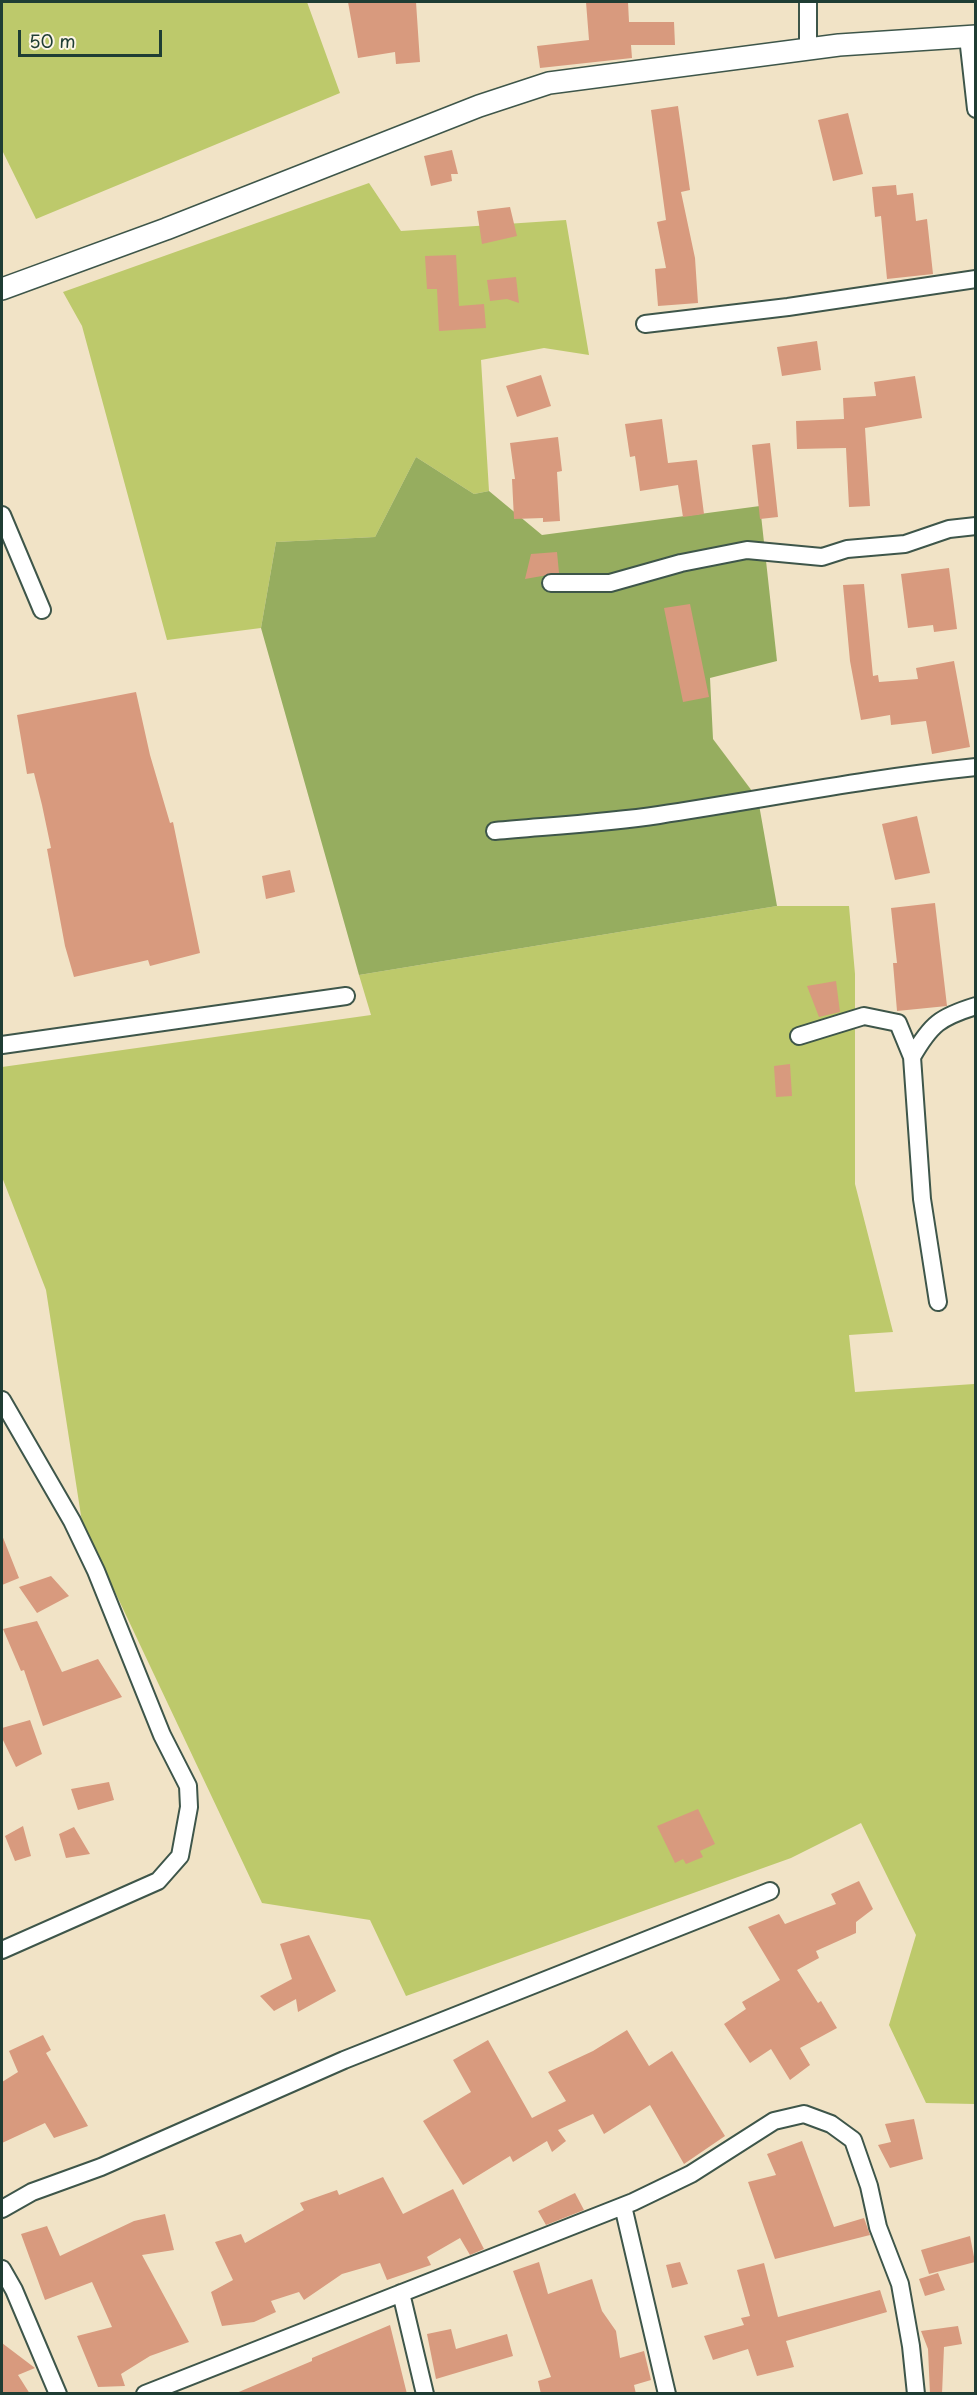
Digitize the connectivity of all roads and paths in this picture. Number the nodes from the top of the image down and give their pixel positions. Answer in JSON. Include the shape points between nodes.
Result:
{"nodes":[{"id":1,"x":808,"y":2,"type":"edge"},
{"id":2,"x":971,"y":36,"type":"edge"},
{"id":3,"x":808,"y":50,"type":"junction"},
{"id":4,"x":975,"y":109,"type":"edge"},
{"id":5,"x":975,"y":279,"type":"edge"},
{"id":6,"x":2,"y":289,"type":"edge"},
{"id":7,"x":645,"y":324,"type":"dead end"},
{"id":8,"x":2,"y":515,"type":"edge"},
{"id":9,"x":975,"y":526,"type":"edge"},
{"id":10,"x":551,"y":583,"type":"dead end"},
{"id":11,"x":42,"y":610,"type":"dead end"},
{"id":12,"x":975,"y":767,"type":"edge"},
{"id":13,"x":495,"y":831,"type":"dead end"},
{"id":14,"x":346,"y":996,"type":"dead end"},
{"id":15,"x":975,"y":1006,"type":"edge"},
{"id":16,"x":799,"y":1036,"type":"dead end"},
{"id":17,"x":2,"y":1045,"type":"edge"},
{"id":18,"x":912,"y":1057,"type":"junction"},
{"id":19,"x":938,"y":1302,"type":"dead end"},
{"id":20,"x":2,"y":1400,"type":"edge"},
{"id":21,"x":770,"y":1891,"type":"dead end"},
{"id":22,"x":2,"y":1950,"type":"edge"},
{"id":23,"x":622,"y":2206,"type":"junction"},
{"id":24,"x":2,"y":2209,"type":"edge"},
{"id":25,"x":2,"y":2269,"type":"edge"},
{"id":26,"x":401,"y":2293,"type":"junction"},
{"id":27,"x":58,"y":2394,"type":"edge"},
{"id":28,"x":145,"y":2394,"type":"edge"},
{"id":29,"x":425,"y":2394,"type":"edge"},
{"id":30,"x":667,"y":2394,"type":"edge"},
{"id":31,"x":916,"y":2394,"type":"edge"}],
"edges":[{"from":1,"to":3,"type":"street"},
{"from":2,"to":3,"type":"street"},
{"from":2,"to":4,"type":"street"},
{"from":3,"to":6,"type":"street","via":[[549,83],[479,106]]},
{"from":5,"to":7,"type":"street","via":[[788,308]]},
{"from":8,"to":11,"type":"street"},
{"from":9,"to":10,"type":"street","via":[[949,529],[905,544],[847,549],[822,557],[747,550],[610,583]]},
{"from":12,"to":13,"type":"street","via":[[888,776],[656,815]]},
{"from":14,"to":17,"type":"street"},
{"from":15,"to":18,"type":"street","via":[[946,1015],[923,1037]]},
{"from":16,"to":18,"type":"street","via":[[864,1016],[898,1023]]},
{"from":18,"to":19,"type":"street","via":[[922,1199]]},
{"from":20,"to":22,"type":"street","via":[[72,1521],[162,1735],[189,1786],[180,1857],[159,1881]]},
{"from":21,"to":24,"type":"street","via":[[344,2060],[101,2167],[32,2192]]},
{"from":23,"to":26,"type":"street"},
{"from":23,"to":30,"type":"street"},
{"from":23,"to":31,"type":"street","via":[[691,2174],[774,2121],[804,2114],[831,2124],[853,2140],[878,2227],[900,2284]]},
{"from":25,"to":27,"type":"street"},
{"from":26,"to":28,"type":"street"},
{"from":26,"to":29,"type":"street"}]}
